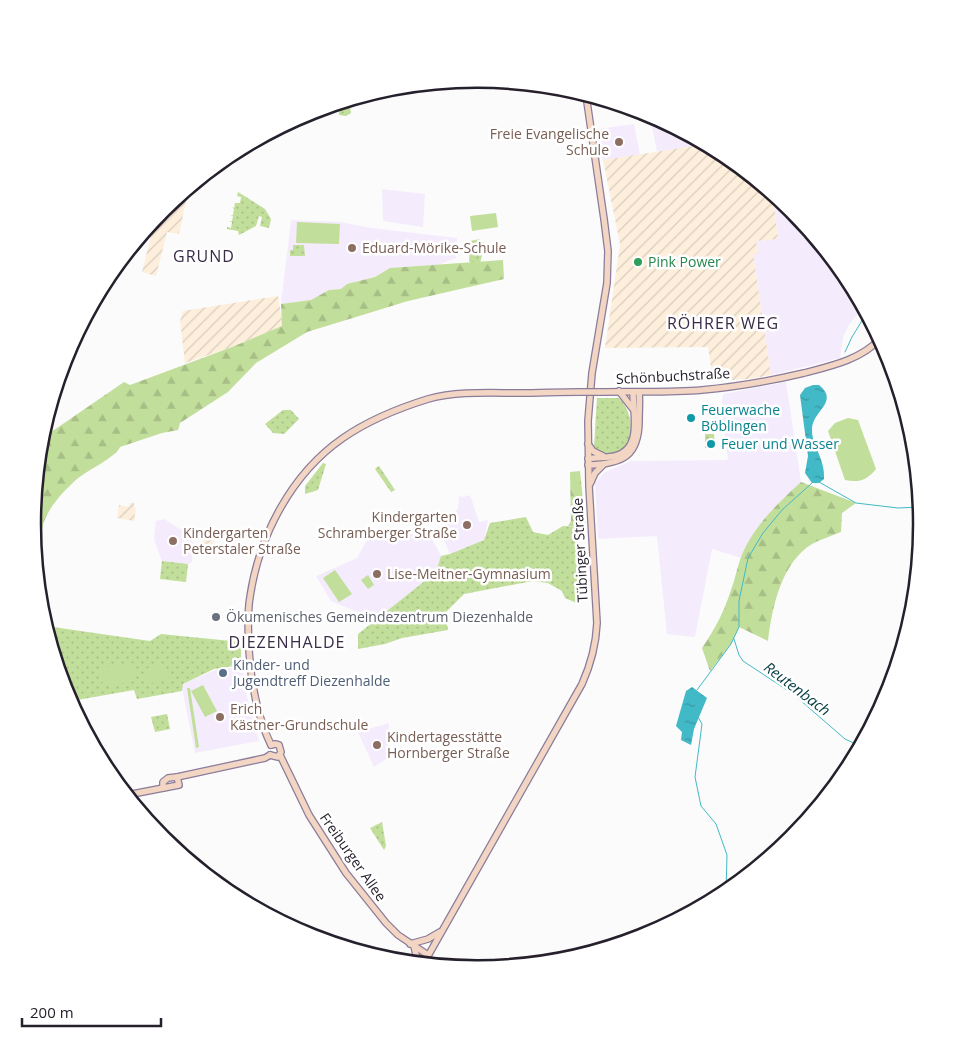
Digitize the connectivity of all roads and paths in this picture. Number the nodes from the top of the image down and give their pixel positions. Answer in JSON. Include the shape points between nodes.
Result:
{"nodes":[{"id":1,"x":587,"y":102,"type":"edge"},
{"id":2,"x":874,"y":344,"type":"edge"},
{"id":3,"x":548,"y":392,"type":"joint"},
{"id":4,"x":619,"y":392,"type":"junction"},
{"id":5,"x":636,"y":392,"type":"junction"},
{"id":6,"x":650,"y":392,"type":"junction"},
{"id":7,"x":640,"y":404,"type":"junction"},
{"id":8,"x":633,"y":409,"type":"junction"},
{"id":9,"x":588,"y":444,"type":"junction"},
{"id":10,"x":608,"y":457,"type":"junction"},
{"id":11,"x":588,"y":462,"type":"junction"},
{"id":12,"x":604,"y":464,"type":"junction"},
{"id":13,"x":589,"y":486,"type":"junction"},
{"id":14,"x":271,"y":745,"type":"junction"},
{"id":15,"x":270,"y":755,"type":"junction"},
{"id":16,"x":280,"y":755,"type":"junction"},
{"id":17,"x":135,"y":794,"type":"edge"},
{"id":18,"x":442,"y":930,"type":"junction"},
{"id":19,"x":412,"y":945,"type":"junction"},
{"id":20,"x":415,"y":955,"type":"edge"},
{"id":21,"x":428,"y":955,"type":"joint"}],
"edges":[{"from":1,"to":9,"type":"street","name":"Tübinger Straße","via":[[608,251],[607,283],[591,386]]},
{"from":2,"to":6,"type":"street","name":"Schönbuchstraße","via":[[854,358],[774,380],[702,390]]},
{"from":3,"to":4,"type":"street","name":"Schönbuchstraße","bridge":true},
{"from":3,"to":14,"type":"street","name":"Freiburger Allee","via":[[467,394],[430,399],[397,410],[342,439],[307,471],[288,494],[264,543],[248,611],[255,696]]},
{"from":4,"to":5,"type":"street","name":"Schönbuchstraße"},
{"from":4,"to":8,"type":"street"},
{"from":5,"to":6,"type":"street","name":"Schönbuchstraße"},
{"from":5,"to":7,"type":"street"},
{"from":5,"to":8,"type":"street"},
{"from":6,"to":7,"type":"street"},
{"from":7,"to":12,"type":"street","via":[[635,447],[620,460]]},
{"from":8,"to":10,"type":"street","via":[[631,444],[620,454]]},
{"from":9,"to":10,"type":"street","via":[[597,454]]},
{"from":9,"to":11,"type":"street","name":"Tübinger Straße"},
{"from":10,"to":11,"type":"street"},
{"from":11,"to":12,"type":"street"},
{"from":11,"to":13,"type":"street","name":"Tübinger Straße"},
{"from":12,"to":13,"type":"street","via":[[595,472]]},
{"from":13,"to":18,"type":"street","name":"Tübinger Straße","via":[[597,623],[592,658],[582,684]]},
{"from":14,"to":15,"type":"street","name":"Freiburger Allee"},
{"from":14,"to":16,"type":"street","name":"Freiburger Allee","via":[[280,747]]},
{"from":15,"to":16,"type":"street"},
{"from":15,"to":17,"type":"street","via":[[177,776],[163,782],[163,788]]},
{"from":16,"to":19,"type":"street","name":"Freiburger Allee","via":[[309,815],[335,857],[386,923]]},
{"from":18,"to":19,"type":"street"},
{"from":18,"to":21,"type":"street","name":"Tübinger Straße"},
{"from":19,"to":20,"type":"street"},
{"from":19,"to":21,"type":"street","name":"Freiburger Allee"}]}
